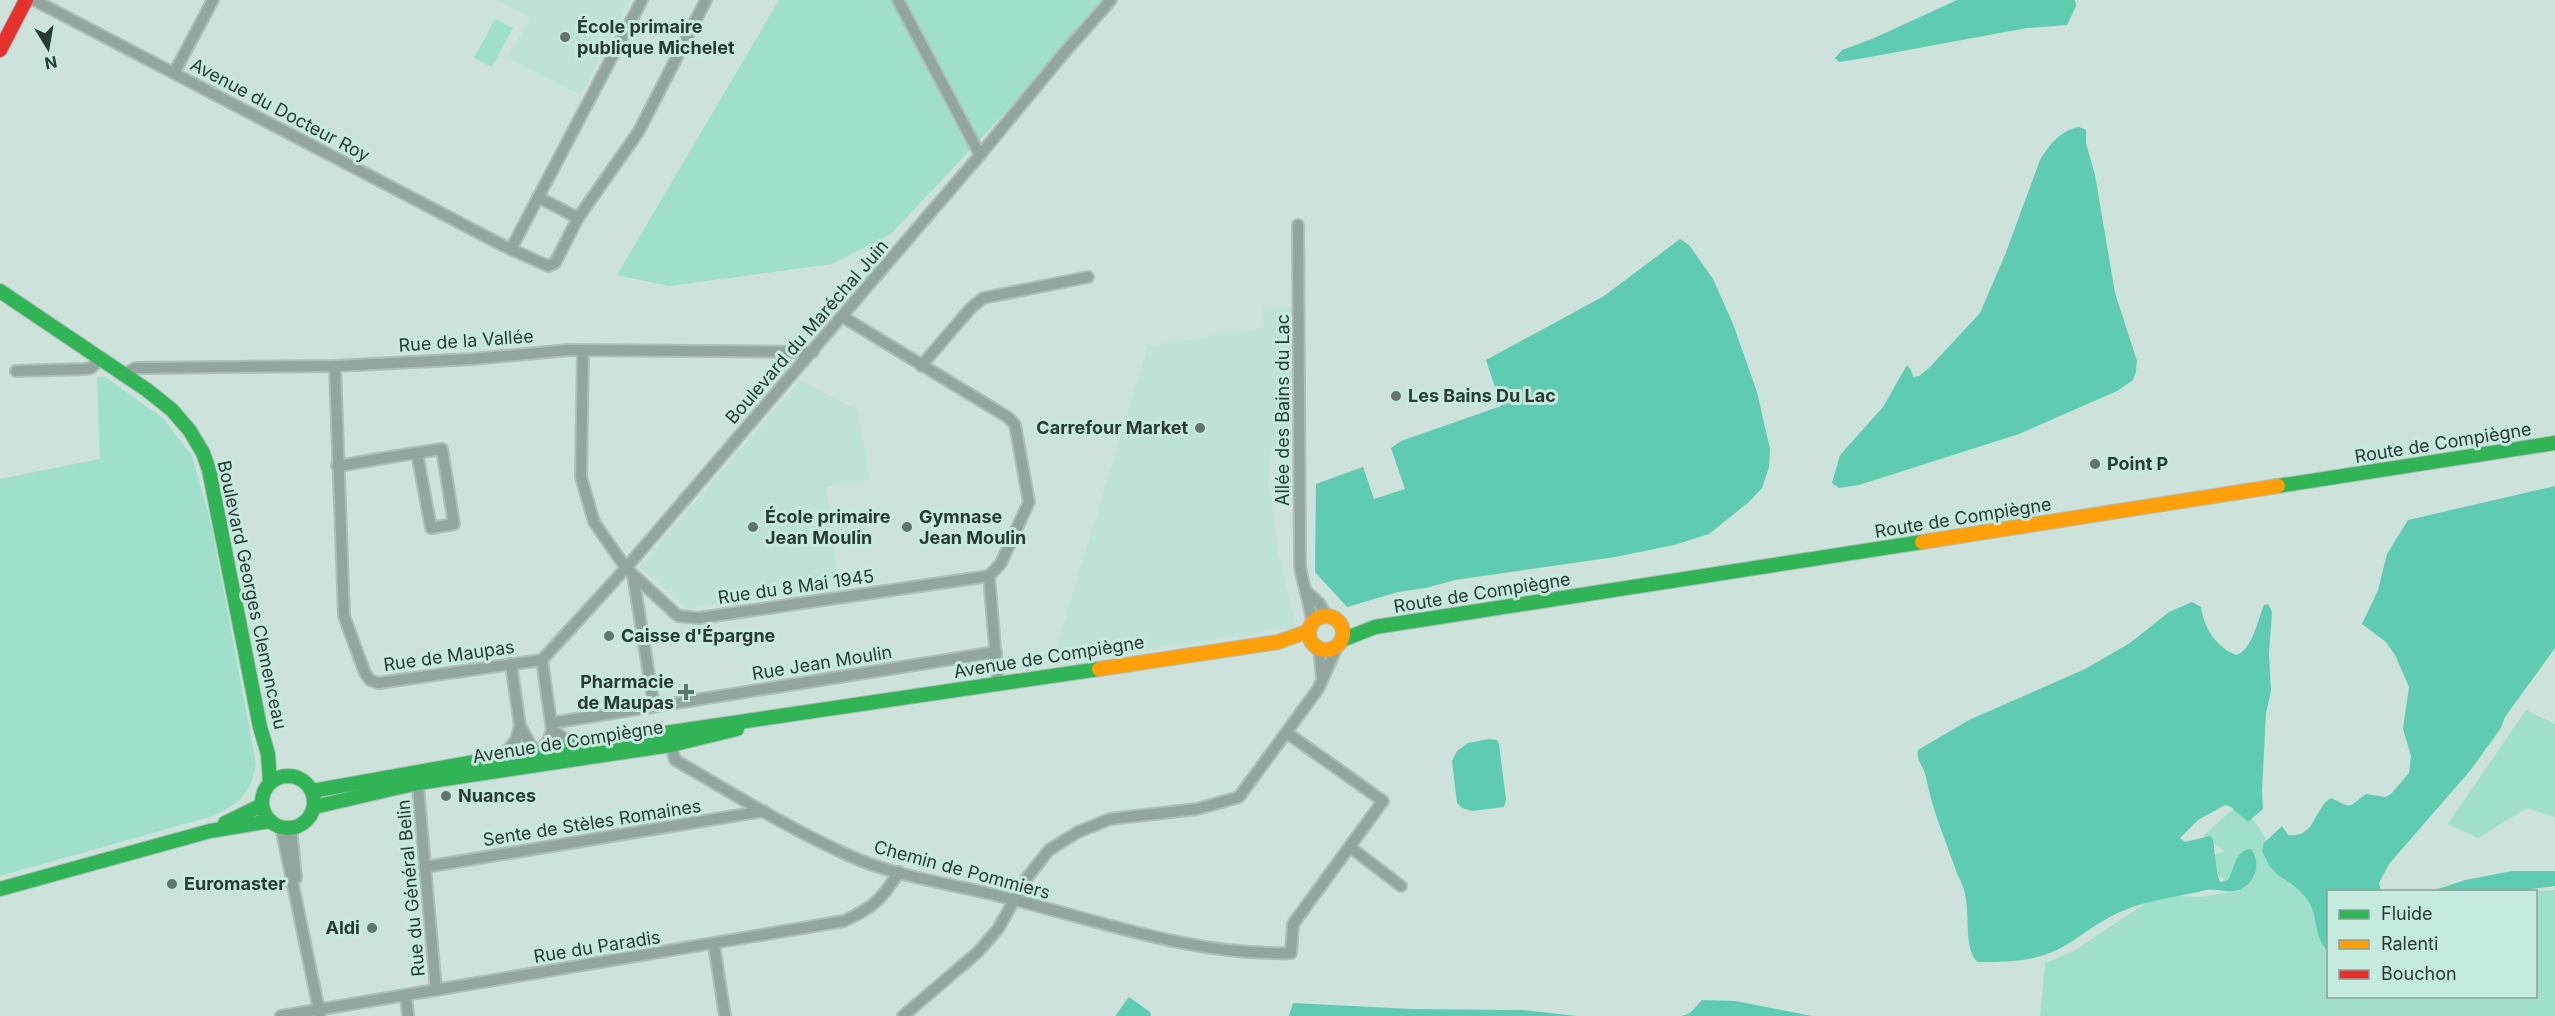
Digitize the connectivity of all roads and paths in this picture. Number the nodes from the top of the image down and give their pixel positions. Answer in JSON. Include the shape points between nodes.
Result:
{"nodes":[{"id":1,"x":26,"y":0,"type":"edge"},
{"id":2,"x":34,"y":0,"type":"edge"},
{"id":3,"x":213,"y":0,"type":"edge"},
{"id":4,"x":642,"y":0,"type":"edge"},
{"id":5,"x":706,"y":0,"type":"edge"},
{"id":6,"x":898,"y":0,"type":"edge"},
{"id":7,"x":1111,"y":0,"type":"edge"},
{"id":8,"x":0,"y":50,"type":"edge"},
{"id":9,"x":174,"y":74,"type":"junction"},
{"id":10,"x":980,"y":155,"type":"junction"},
{"id":11,"x":538,"y":197,"type":"junction"},
{"id":12,"x":578,"y":218,"type":"junction"},
{"id":13,"x":1298,"y":225,"type":"dead end"},
{"id":14,"x":511,"y":249,"type":"junction"},
{"id":15,"x":1088,"y":278,"type":"dead end"},
{"id":16,"x":0,"y":291,"type":"edge"},
{"id":17,"x":843,"y":317,"type":"junction"},
{"id":18,"x":583,"y":350,"type":"junction"},
{"id":19,"x":813,"y":352,"type":"junction"},
{"id":20,"x":100,"y":359,"type":"junction"},
{"id":21,"x":334,"y":366,"type":"junction"},
{"id":22,"x":921,"y":366,"type":"junction"},
{"id":23,"x":16,"y":371,"type":"dead end"},
{"id":24,"x":123,"y":375,"type":"junction"},
{"id":25,"x":2555,"y":443,"type":"edge"},
{"id":26,"x":417,"y":453,"type":"junction"},
{"id":27,"x":337,"y":466,"type":"junction"},
{"id":28,"x":630,"y":572,"type":"junction"},
{"id":29,"x":988,"y":576,"type":"junction"},
{"id":30,"x":1308,"y":593,"type":"junction"},
{"id":31,"x":1334,"y":619,"type":"junction"},
{"id":32,"x":1376,"y":627,"type":"junction"},
{"id":33,"x":1313,"y":637,"type":"junction"},
{"id":34,"x":1340,"y":643,"type":"junction"},
{"id":35,"x":996,"y":652,"type":"junction"},
{"id":36,"x":542,"y":660,"type":"junction"},
{"id":37,"x":512,"y":664,"type":"junction"},
{"id":38,"x":1322,"y":677,"type":"junction"},
{"id":39,"x":998,"y":683,"type":"junction"},
{"id":40,"x":654,"y":706,"type":"junction"},
{"id":41,"x":520,"y":726,"type":"junction"},
{"id":42,"x":551,"y":726,"type":"junction"},
{"id":43,"x":1287,"y":733,"type":"junction"},
{"id":44,"x":669,"y":739,"type":"junction"},
{"id":45,"x":576,"y":746,"type":"junction"},
{"id":46,"x":540,"y":752,"type":"junction"},
{"id":47,"x":268,"y":754,"type":"junction"},
{"id":48,"x":564,"y":761,"type":"junction"},
{"id":49,"x":505,"y":763,"type":"junction"},
{"id":50,"x":289,"y":776,"type":"junction"},
{"id":51,"x":418,"y":777,"type":"junction"},
{"id":52,"x":270,"y":783,"type":"junction"},
{"id":53,"x":312,"y":791,"type":"junction"},
{"id":54,"x":262,"y":805,"type":"junction"},
{"id":55,"x":314,"y":807,"type":"junction"},
{"id":56,"x":764,"y":811,"type":"junction"},
{"id":57,"x":281,"y":825,"type":"junction"},
{"id":58,"x":210,"y":831,"type":"junction"},
{"id":59,"x":1350,"y":847,"type":"junction"},
{"id":60,"x":425,"y":867,"type":"junction"},
{"id":61,"x":899,"y":872,"type":"junction"},
{"id":62,"x":1401,"y":886,"type":"dead end"},
{"id":63,"x":0,"y":889,"type":"edge"},
{"id":64,"x":1014,"y":900,"type":"junction"},
{"id":65,"x":714,"y":945,"type":"junction"},
{"id":66,"x":436,"y":990,"type":"junction"},
{"id":67,"x":406,"y":996,"type":"junction"},
{"id":68,"x":319,"y":1013,"type":"edge"},
{"id":69,"x":281,"y":1016,"type":"edge"},
{"id":70,"x":408,"y":1016,"type":"edge"},
{"id":71,"x":725,"y":1016,"type":"edge"},
{"id":72,"x":903,"y":1016,"type":"edge"}],
"edges":[{"from":1,"to":8,"type":"main road"},
{"from":2,"to":9,"type":"street","name":"Avenue du Docteur Roy"},
{"from":3,"to":9,"type":"street"},
{"from":4,"to":11,"type":"street"},
{"from":5,"to":12,"type":"street","name":"Avenue du Docteur Roy","via":[[639,130]]},
{"from":6,"to":10,"type":"street"},
{"from":7,"to":10,"type":"street","name":"Boulevard du Maréchal Juin"},
{"from":9,"to":14,"type":"street","name":"Avenue du Docteur Roy"},
{"from":10,"to":17,"type":"street","name":"Boulevard du Maréchal Juin"},
{"from":11,"to":12,"type":"street"},
{"from":11,"to":14,"type":"street"},
{"from":12,"to":14,"type":"street","name":"Avenue du Docteur Roy","via":[[555,263],[548,266]]},
{"from":13,"to":30,"type":"street","name":"Allée des Bains du Lac","via":[[1300,567]]},
{"from":15,"to":22,"type":"street","via":[[983,298]]},
{"from":16,"to":20,"type":"main road","name":"Boulevard Georges Clemenceau"},
{"from":17,"to":19,"type":"street","name":"Boulevard du Maréchal Juin"},
{"from":17,"to":22,"type":"street"},
{"from":18,"to":19,"type":"street","name":"Rue de la Vallée"},
{"from":18,"to":21,"type":"street","name":"Rue de la Vallée"},
{"from":18,"to":28,"type":"street","via":[[581,477],[594,522]]},
{"from":19,"to":28,"type":"street","name":"Boulevard du Maréchal Juin"},
{"from":20,"to":23,"type":"street","via":[[92,368]]},
{"from":20,"to":24,"type":"main road","name":"Boulevard Georges Clemenceau"},
{"from":21,"to":24,"type":"street","name":"Rue de la Vallée","via":[[136,368]]},
{"from":21,"to":27,"type":"street","name":"Rue de Maupas"},
{"from":22,"to":29,"type":"street","via":[[1010,418],[1015,425],[1029,502],[1001,563]]},
{"from":24,"to":47,"type":"main road","name":"Boulevard Georges Clemenceau","via":[[172,411],[203,453]]},
{"from":25,"to":32,"type":"main road","name":"Route de Compiègne"},
{"from":26,"to":26,"type":"street","via":[[431,528],[454,524],[442,449]]},
{"from":26,"to":27,"type":"street"},
{"from":27,"to":37,"type":"street","name":"Rue de Maupas","via":[[344,616],[370,680],[378,683]]},
{"from":28,"to":29,"type":"street","name":"Rue du 8 Mai 1945","via":[[678,616],[699,618]]},
{"from":28,"to":36,"type":"street","name":"Boulevard du Maréchal Juin"},
{"from":28,"to":40,"type":"street"},
{"from":29,"to":35,"type":"street"},
{"from":30,"to":31,"type":"street","name":"Allée des Bains du Lac"},
{"from":30,"to":33,"type":"street","name":"Allée des Bains du Lac"},
{"from":31,"to":32,"type":"main road"},
{"from":31,"to":33,"type":"main road","via":[[1319,618]]},
{"from":31,"to":34,"type":"main road","via":[[1343,631]]},
{"from":32,"to":34,"type":"main road"},
{"from":33,"to":34,"type":"main road","via":[[1328,651]]},
{"from":33,"to":38,"type":"street","name":"Allée des Bains du Lac"},
{"from":33,"to":39,"type":"main road","name":"Avenue de Compiègne"},
{"from":34,"to":38,"type":"street"},
{"from":35,"to":39,"type":"street"},
{"from":35,"to":40,"type":"street","name":"Rue Jean Moulin"},
{"from":36,"to":37,"type":"street","name":"Rue de Maupas"},
{"from":36,"to":42,"type":"street","name":"Rue de Maupas"},
{"from":37,"to":41,"type":"street"},
{"from":38,"to":43,"type":"street"},
{"from":39,"to":44,"type":"main road","name":"Avenue de Compiègne","via":[[826,709]]},
{"from":40,"to":42,"type":"street","name":"Rue Jean Moulin"},
{"from":41,"to":46,"type":"street","via":[[526,742]]},
{"from":41,"to":49,"type":"street"},
{"from":42,"to":45,"type":"street"},
{"from":42,"to":46,"type":"street"},
{"from":43,"to":59,"type":"street","via":[[1383,801]]},
{"from":43,"to":64,"type":"street","via":[[1239,797],[1197,809],[1110,819],[1078,832],[1049,850]]},
{"from":44,"to":45,"type":"main road","name":"Avenue de Compiègne"},
{"from":44,"to":48,"type":"main road","name":"Avenue de Compiègne"},
{"from":44,"to":56,"type":"street","name":"Chemin de Pommiers","via":[[675,760]]},
{"from":45,"to":46,"type":"main road","name":"Avenue de Compiègne"},
{"from":46,"to":48,"type":"street"},
{"from":46,"to":49,"type":"main road","name":"Avenue de Compiègne"},
{"from":47,"to":50,"type":"main road"},
{"from":47,"to":52,"type":"main road","name":"Boulevard Georges Clemenceau"},
{"from":48,"to":49,"type":"main road","name":"Avenue de Compiègne"},
{"from":49,"to":51,"type":"main road","name":"Avenue de Compiègne"},
{"from":50,"to":52,"type":"main road"},
{"from":50,"to":53,"type":"main road","via":[[306,783]]},
{"from":51,"to":53,"type":"main road","name":"Avenue de Compiègne"},
{"from":51,"to":55,"type":"main road","name":"Avenue de Compiègne"},
{"from":51,"to":60,"type":"street","name":"Rue du Général Belin"},
{"from":52,"to":54,"type":"main road"},
{"from":53,"to":55,"type":"main road"},
{"from":54,"to":57,"type":"main road"},
{"from":54,"to":58,"type":"main road"},
{"from":55,"to":57,"type":"main road","via":[[306,821]]},
{"from":56,"to":60,"type":"street","name":"Sente de Stèles Romaines"},
{"from":56,"to":61,"type":"street","name":"Chemin de Pommiers","via":[[851,856]]},
{"from":57,"to":58,"type":"main road"},
{"from":57,"to":68,"type":"street"},
{"from":58,"to":63,"type":"main road"},
{"from":59,"to":62,"type":"street"},
{"from":59,"to":64,"type":"street","name":"Chemin de Pommiers","via":[[1293,924],[1291,953],[1228,950],[1181,942],[1117,929]]},
{"from":60,"to":66,"type":"street","name":"Rue du Général Belin"},
{"from":61,"to":64,"type":"street","name":"Chemin de Pommiers"},
{"from":61,"to":65,"type":"street","name":"Rue du Paradis","via":[[881,899],[844,921]]},
{"from":64,"to":72,"type":"street","via":[[998,929],[978,952]]},
{"from":65,"to":66,"type":"street","name":"Rue du Paradis"},
{"from":65,"to":71,"type":"street"},
{"from":66,"to":67,"type":"street","name":"Rue du Paradis"},
{"from":67,"to":68,"type":"street","name":"Rue du Paradis"},
{"from":67,"to":70,"type":"street"},
{"from":68,"to":69,"type":"street","name":"Rue du Paradis"}]}
